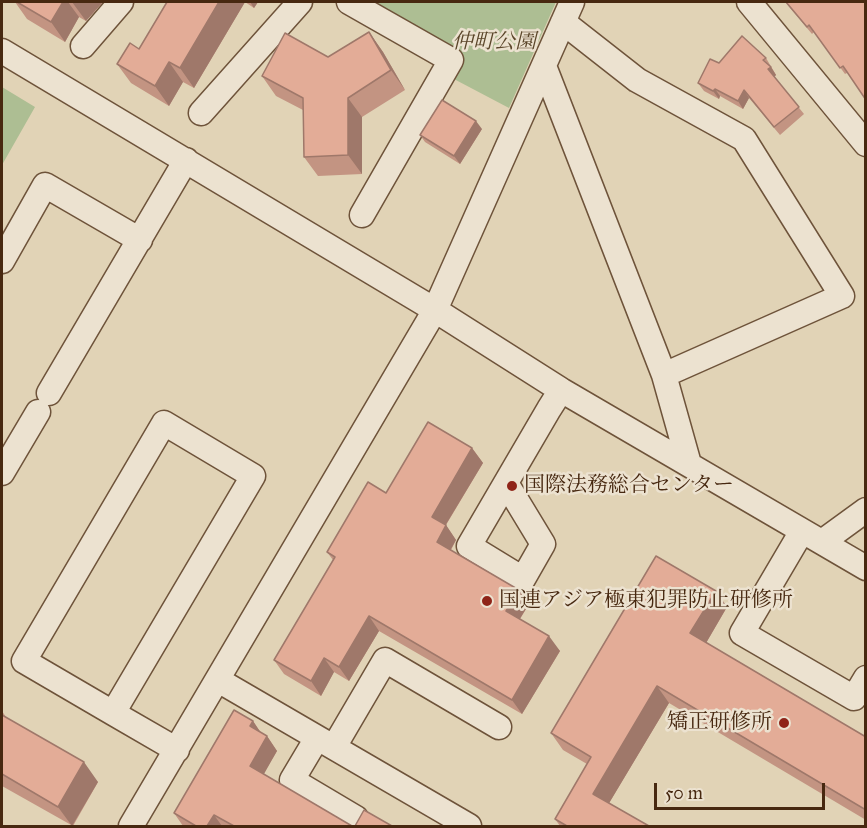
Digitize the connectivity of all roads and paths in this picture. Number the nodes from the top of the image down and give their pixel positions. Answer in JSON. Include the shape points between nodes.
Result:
{"nodes":[{"id":1,"x":121,"y":2,"type":"edge"},
{"id":2,"x":300,"y":2,"type":"edge"},
{"id":3,"x":349,"y":2,"type":"edge"},
{"id":4,"x":749,"y":2,"type":"edge"},
{"id":5,"x":768,"y":2,"type":"edge"},
{"id":6,"x":567,"y":12,"type":"edge"},
{"id":7,"x":83,"y":46,"type":"dead end"},
{"id":8,"x":2,"y":51,"type":"edge"},
{"id":9,"x":544,"y":66,"type":"junction"},
{"id":10,"x":201,"y":113,"type":"dead end"},
{"id":11,"x":866,"y":120,"type":"edge"},
{"id":12,"x":866,"y":144,"type":"edge"},
{"id":13,"x":186,"y":160,"type":"junction"},
{"id":14,"x":362,"y":215,"type":"dead end"},
{"id":15,"x":140,"y":240,"type":"junction"},
{"id":16,"x":2,"y":261,"type":"edge"},
{"id":17,"x":435,"y":310,"type":"junction"},
{"id":18,"x":664,"y":375,"type":"junction"},
{"id":19,"x":561,"y":390,"type":"junction"},
{"id":20,"x":689,"y":464,"type":"junction"},
{"id":21,"x":2,"y":473,"type":"edge"},
{"id":22,"x":506,"y":483,"type":"dead end"},
{"id":23,"x":866,"y":510,"type":"edge"},
{"id":24,"x":812,"y":536,"type":"junction"},
{"id":25,"x":866,"y":568,"type":"edge"},
{"id":26,"x":866,"y":678,"type":"edge"},
{"id":27,"x":218,"y":680,"type":"junction"},
{"id":28,"x":113,"y":713,"type":"junction"},
{"id":29,"x":499,"y":727,"type":"dead end"},
{"id":30,"x":326,"y":742,"type":"junction"},
{"id":31,"x":177,"y":750,"type":"junction"},
{"id":32,"x":356,"y":818,"type":"dead end"},
{"id":33,"x":131,"y":826,"type":"edge"},
{"id":34,"x":469,"y":826,"type":"edge"}],
"edges":[{"from":1,"to":7,"type":"street"},
{"from":2,"to":10,"type":"street"},
{"from":3,"to":14,"type":"street","via":[[451,60]]},
{"from":4,"to":12,"type":"street"},
{"from":5,"to":11,"type":"street"},
{"from":6,"to":9,"type":"street"},
{"from":6,"to":18,"type":"street","via":[[637,80],[744,139],[842,296]]},
{"from":8,"to":13,"type":"street"},
{"from":9,"to":17,"type":"street"},
{"from":9,"to":18,"type":"street"},
{"from":13,"to":15,"type":"street"},
{"from":13,"to":17,"type":"street"},
{"from":15,"to":16,"type":"street","via":[[45,186]]},
{"from":15,"to":21,"type":"street"},
{"from":17,"to":19,"type":"street"},
{"from":17,"to":27,"type":"street"},
{"from":18,"to":20,"type":"street"},
{"from":19,"to":20,"type":"street"},
{"from":19,"to":22,"type":"street"},
{"from":20,"to":24,"type":"street"},
{"from":23,"to":24,"type":"street"},
{"from":24,"to":25,"type":"street"},
{"from":24,"to":26,"type":"street","via":[[742,633],[854,698]]},
{"from":27,"to":30,"type":"street"},
{"from":27,"to":31,"type":"street"},
{"from":28,"to":28,"type":"street","via":[[24,661],[164,423],[253,476]]},
{"from":28,"to":31,"type":"street"},
{"from":29,"to":30,"type":"street","via":[[385,660]]},
{"from":30,"to":32,"type":"street","via":[[292,780]]},
{"from":30,"to":34,"type":"street"},
{"from":31,"to":33,"type":"street"}]}
